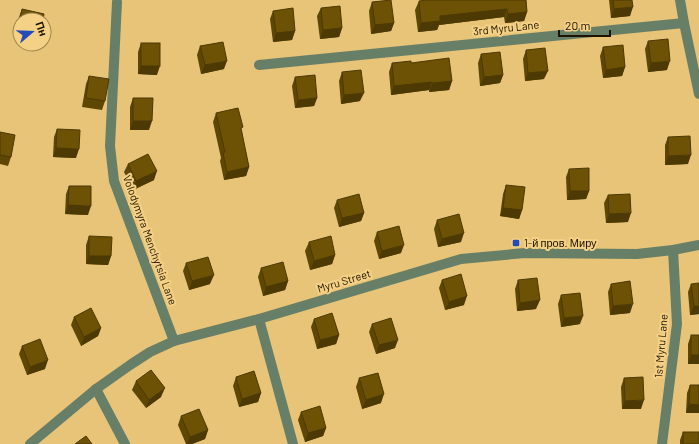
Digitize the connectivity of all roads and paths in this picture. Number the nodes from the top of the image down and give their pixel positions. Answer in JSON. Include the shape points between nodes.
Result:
{"nodes":[{"id":1,"x":680,"y":0,"type":"edge"},
{"id":2,"x":114,"y":1,"type":"edge"},
{"id":3,"x":684,"y":23,"type":"junction"},
{"id":4,"x":259,"y":65,"type":"dead end"},
{"id":5,"x":699,"y":94,"type":"edge"},
{"id":6,"x":699,"y":245,"type":"edge"},
{"id":7,"x":673,"y":250,"type":"junction"},
{"id":8,"x":259,"y":319,"type":"junction"},
{"id":9,"x":174,"y":341,"type":"junction"},
{"id":10,"x":96,"y":389,"type":"junction"},
{"id":11,"x":36,"y":442,"type":"edge"},
{"id":12,"x":125,"y":444,"type":"edge"},
{"id":13,"x":293,"y":444,"type":"edge"},
{"id":14,"x":662,"y":444,"type":"edge"}],
"edges":[{"from":1,"to":3,"type":"street"},
{"from":2,"to":9,"type":"street","name":"Volodymyra Menchytsia Lane","via":[[110,146],[114,181]]},
{"from":3,"to":4,"type":"street","name":"3rd Myru Lane"},
{"from":3,"to":5,"type":"street"},
{"from":6,"to":7,"type":"street","name":"Myru Street"},
{"from":7,"to":8,"type":"street","name":"Myru Street","via":[[637,254],[525,253],[461,259]]},
{"from":7,"to":14,"type":"street","name":"1st Myru Lane","via":[[677,324]]},
{"from":8,"to":9,"type":"street","name":"Myru Street"},
{"from":8,"to":13,"type":"street"},
{"from":9,"to":10,"type":"street","name":"Myru Street","via":[[150,352]]},
{"from":10,"to":11,"type":"street","name":"Myru Street"},
{"from":10,"to":12,"type":"street"}]}
